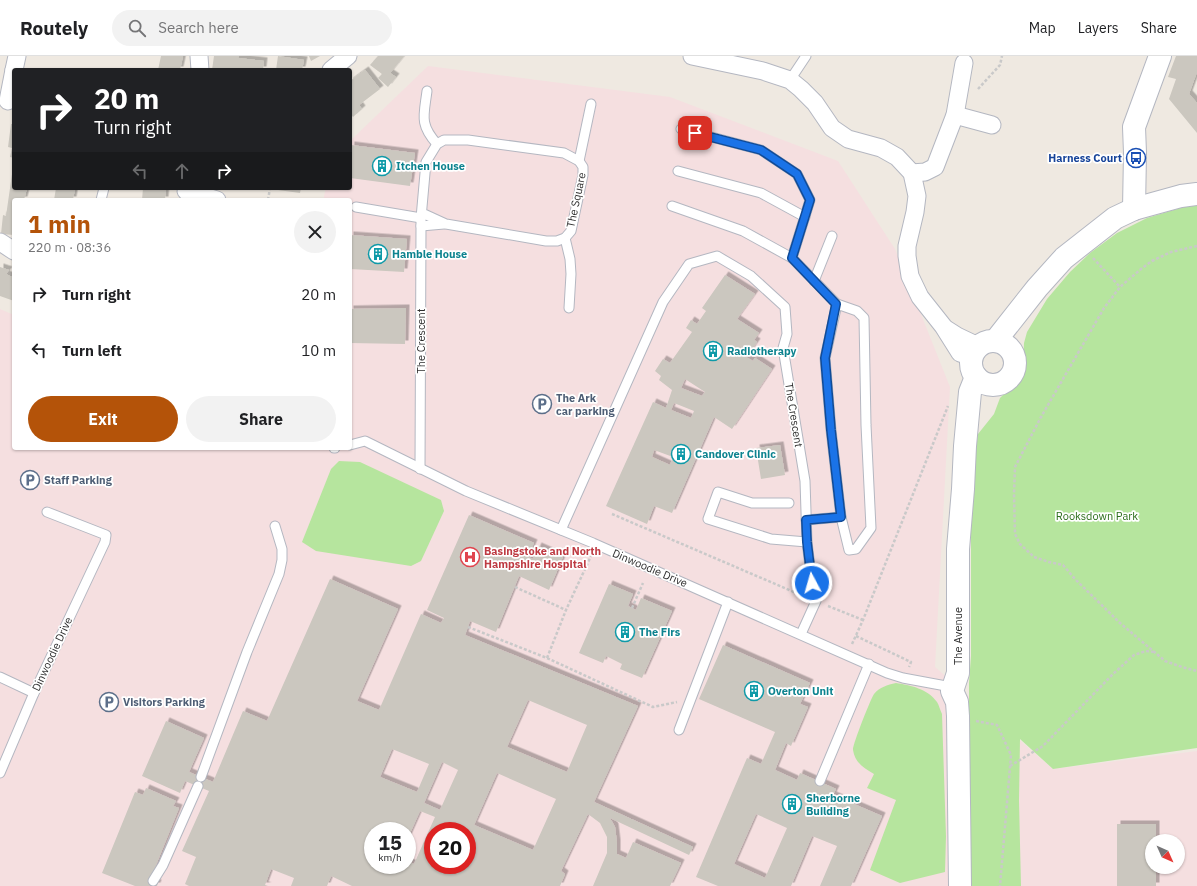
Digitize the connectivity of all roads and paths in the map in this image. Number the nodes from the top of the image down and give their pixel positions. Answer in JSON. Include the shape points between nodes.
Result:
{"nodes":[{"id":1,"x":17,"y":56,"type":"edge"},
{"id":2,"x":199,"y":56,"type":"edge"},
{"id":3,"x":348,"y":56,"type":"edge"},
{"id":4,"x":692,"y":56,"type":"edge"},
{"id":5,"x":806,"y":56,"type":"edge"},
{"id":6,"x":1002,"y":56,"type":"edge"},
{"id":7,"x":1160,"y":56,"type":"edge"},
{"id":8,"x":964,"y":63,"type":"dead end"},
{"id":9,"x":14,"y":68,"type":"edge"},
{"id":10,"x":200,"y":68,"type":"edge"},
{"id":11,"x":333,"y":68,"type":"edge"},
{"id":12,"x":12,"y":76,"type":"edge"},
{"id":13,"x":790,"y":80,"type":"junction"},
{"id":14,"x":9,"y":88,"type":"edge"},
{"id":15,"x":976,"y":90,"type":"dead end"},
{"id":16,"x":427,"y":91,"type":"dead end"},
{"id":17,"x":591,"y":104,"type":"dead end"},
{"id":18,"x":955,"y":115,"type":"junction"},
{"id":19,"x":992,"y":125,"type":"dead end"},
{"id":20,"x":681,"y":129,"type":"dead end"},
{"id":21,"x":437,"y":144,"type":"junction"},
{"id":22,"x":579,"y":162,"type":"junction"},
{"id":23,"x":678,"y":171,"type":"dead end"},
{"id":24,"x":912,"y":173,"type":"junction"},
{"id":25,"x":186,"y":193,"type":"edge"},
{"id":26,"x":1197,"y":194,"type":"edge"},
{"id":27,"x":208,"y":198,"type":"edge"},
{"id":28,"x":672,"y":206,"type":"dead end"},
{"id":29,"x":356,"y":207,"type":"dead end"},
{"id":30,"x":1134,"y":209,"type":"junction"},
{"id":31,"x":805,"y":218,"type":"junction"},
{"id":32,"x":421,"y":219,"type":"junction"},
{"id":33,"x":832,"y":236,"type":"dead end"},
{"id":34,"x":565,"y":238,"type":"junction"},
{"id":35,"x":0,"y":242,"type":"edge"},
{"id":36,"x":1080,"y":245,"type":"junction"},
{"id":37,"x":1197,"y":246,"type":"edge"},
{"id":38,"x":12,"y":250,"type":"edge"},
{"id":39,"x":792,"y":258,"type":"junction"},
{"id":40,"x":814,"y":281,"type":"junction"},
{"id":41,"x":1120,"y":287,"type":"junction"},
{"id":42,"x":836,"y":304,"type":"junction"},
{"id":43,"x":569,"y":308,"type":"dead end"},
{"id":44,"x":988,"y":359,"type":"junction"},
{"id":45,"x":950,"y":401,"type":"dead end"},
{"id":46,"x":352,"y":444,"type":"edge"},
{"id":47,"x":420,"y":469,"type":"junction"},
{"id":48,"x":789,"y":503,"type":"dead end"},
{"id":49,"x":47,"y":512,"type":"dead end"},
{"id":50,"x":612,"y":514,"type":"dead end"},
{"id":51,"x":841,"y":517,"type":"junction"},
{"id":52,"x":806,"y":520,"type":"junction"},
{"id":53,"x":275,"y":526,"type":"dead end"},
{"id":54,"x":561,"y":530,"type":"junction"},
{"id":55,"x":807,"y":542,"type":"junction"},
{"id":56,"x":592,"y":553,"type":"dead end"},
{"id":57,"x":643,"y":583,"type":"dead end"},
{"id":58,"x":515,"y":587,"type":"dead end"},
{"id":59,"x":816,"y":601,"type":"junction"},
{"id":60,"x":728,"y":602,"type":"junction"},
{"id":61,"x":632,"y":608,"type":"dead end"},
{"id":62,"x":566,"y":610,"type":"junction"},
{"id":63,"x":862,"y":620,"type":"junction"},
{"id":64,"x":468,"y":627,"type":"dead end"},
{"id":65,"x":801,"y":634,"type":"junction"},
{"id":66,"x":855,"y":636,"type":"junction"},
{"id":67,"x":1154,"y":652,"type":"junction"},
{"id":68,"x":847,"y":654,"type":"junction"},
{"id":69,"x":547,"y":658,"type":"junction"},
{"id":70,"x":869,"y":664,"type":"junction"},
{"id":71,"x":1197,"y":671,"type":"edge"},
{"id":72,"x":0,"y":677,"type":"edge"},
{"id":73,"x":903,"y":678,"type":"junction"},
{"id":74,"x":952,"y":691,"type":"junction"},
{"id":75,"x":34,"y":693,"type":"junction"},
{"id":76,"x":677,"y":702,"type":"dead end"},
{"id":77,"x":958,"y":716,"type":"junction"},
{"id":78,"x":679,"y":730,"type":"dead end"},
{"id":79,"x":1010,"y":766,"type":"junction"},
{"id":80,"x":0,"y":773,"type":"edge"},
{"id":81,"x":201,"y":777,"type":"dead end"},
{"id":82,"x":820,"y":781,"type":"dead end"},
{"id":83,"x":198,"y":786,"type":"dead end"},
{"id":84,"x":153,"y":881,"type":"dead end"},
{"id":85,"x":960,"y":886,"type":"edge"},
{"id":86,"x":1000,"y":886,"type":"edge"}],
"edges":[{"from":1,"to":9,"type":"street"},
{"from":2,"to":10,"type":"street"},
{"from":3,"to":11,"type":"street"},
{"from":4,"to":13,"type":"street","via":[[763,71]]},
{"from":5,"to":13,"type":"lane"},
{"from":6,"to":15,"type":"path","via":[[1000,65]]},
{"from":7,"to":30,"type":"street","via":[[1134,127]]},
{"from":8,"to":18,"type":"street"},
{"from":12,"to":14,"type":"street"},
{"from":13,"to":24,"type":"street","via":[[815,103],[832,128],[848,139],[881,148],[897,157]]},
{"from":16,"to":21,"type":"lane","via":[[424,126],[428,135]]},
{"from":17,"to":22,"type":"lane"},
{"from":18,"to":19,"type":"street"},
{"from":18,"to":24,"type":"street","via":[[934,167],[925,172]]},
{"from":20,"to":31,"type":"lane","via":[[761,150],[797,174],[810,200]]},
{"from":21,"to":22,"type":"lane","name":"The Square","via":[[453,139],[475,141],[564,153]]},
{"from":21,"to":32,"type":"lane","via":[[426,162]]},
{"from":22,"to":34,"type":"lane","name":"The Square","via":[[583,167],[583,175],[571,231]]},
{"from":23,"to":31,"type":"lane","via":[[761,193]]},
{"from":24,"to":44,"type":"street","via":[[916,188],[916,204],[907,246],[912,282],[960,353]]},
{"from":25,"to":27,"type":"street"},
{"from":26,"to":30,"type":"street"},
{"from":28,"to":39,"type":"lane","via":[[743,231]]},
{"from":29,"to":32,"type":"lane","name":"The Square"},
{"from":30,"to":36,"type":"street","via":[[1115,218]]},
{"from":31,"to":39,"type":"lane"},
{"from":32,"to":34,"type":"lane","name":"The Square","via":[[546,241]]},
{"from":32,"to":47,"type":"lane","name":"The Crescent"},
{"from":33,"to":40,"type":"lane"},
{"from":34,"to":43,"type":"lane","via":[[571,274]]},
{"from":35,"to":38,"type":"street"},
{"from":36,"to":41,"type":"path"},
{"from":36,"to":44,"type":"street","via":[[1064,258],[1037,288],[1019,318]]},
{"from":37,"to":41,"type":"path","via":[[1171,252],[1152,262]]},
{"from":39,"to":40,"type":"lane"},
{"from":40,"to":42,"type":"lane"},
{"from":41,"to":67,"type":"path","via":[[1104,308],[1015,467],[1015,534],[1020,544],[1034,557],[1063,566],[1095,600]]},
{"from":42,"to":51,"type":"lane","via":[[825,358]]},
{"from":42,"to":51,"type":"lane","via":[[857,310],[864,318],[871,528],[856,549],[849,550]]},
{"from":44,"to":74,"type":"street","name":"The Avenue","via":[[966,432],[958,549],[958,673]]},
{"from":45,"to":63,"type":"path"},
{"from":46,"to":47,"type":"lane","name":"Dinwoodie Drive","via":[[365,441]]},
{"from":47,"to":54,"type":"lane","name":"Dinwoodie Drive"},
{"from":48,"to":55,"type":"lane","via":[[752,503],[718,492],[708,519],[771,539]]},
{"from":49,"to":75,"type":"lane","name":"Dinwoodie Drive","via":[[106,535]]},
{"from":50,"to":59,"type":"path"},
{"from":51,"to":52,"type":"lane"},
{"from":52,"to":54,"type":"lane","name":"The Crescent","via":[[805,481],[783,348],[787,334],[786,307],[751,276],[717,256],[689,264],[663,302]]},
{"from":52,"to":55,"type":"lane","name":"The Crescent"},
{"from":53,"to":81,"type":"lane","via":[[282,549],[279,574]]},
{"from":54,"to":60,"type":"lane","name":"Dinwoodie Drive"},
{"from":55,"to":59,"type":"lane","name":"The Crescent"},
{"from":56,"to":62,"type":"path"},
{"from":57,"to":61,"type":"path"},
{"from":58,"to":62,"type":"path"},
{"from":59,"to":63,"type":"path"},
{"from":59,"to":65,"type":"lane"},
{"from":60,"to":65,"type":"lane","name":"Dinwoodie Drive"},
{"from":60,"to":78,"type":"lane"},
{"from":62,"to":69,"type":"path"},
{"from":63,"to":66,"type":"path"},
{"from":64,"to":69,"type":"path"},
{"from":65,"to":68,"type":"lane","name":"Dinwoodie Drive"},
{"from":66,"to":68,"type":"path"},
{"from":66,"to":73,"type":"path","via":[[912,662]]},
{"from":67,"to":71,"type":"path","via":[[1165,661]]},
{"from":67,"to":79,"type":"path","via":[[1146,651],[1134,655],[1043,746]]},
{"from":68,"to":70,"type":"lane","name":"Dinwoodie Drive"},
{"from":69,"to":76,"type":"path","via":[[653,707]]},
{"from":70,"to":73,"type":"lane","name":"Dinwoodie Drive"},
{"from":70,"to":82,"type":"lane"},
{"from":72,"to":75,"type":"lane"},
{"from":73,"to":74,"type":"lane","name":"Dinwoodie Drive","via":[[946,686]]},
{"from":74,"to":77,"type":"street","via":[[957,702]]},
{"from":75,"to":80,"type":"lane","name":"Dinwoodie Drive"},
{"from":77,"to":79,"type":"path","via":[[997,725],[1011,755]]},
{"from":77,"to":85,"type":"street"},
{"from":79,"to":86,"type":"path"},
{"from":83,"to":84,"type":"lane","via":[[163,865]]}]}
